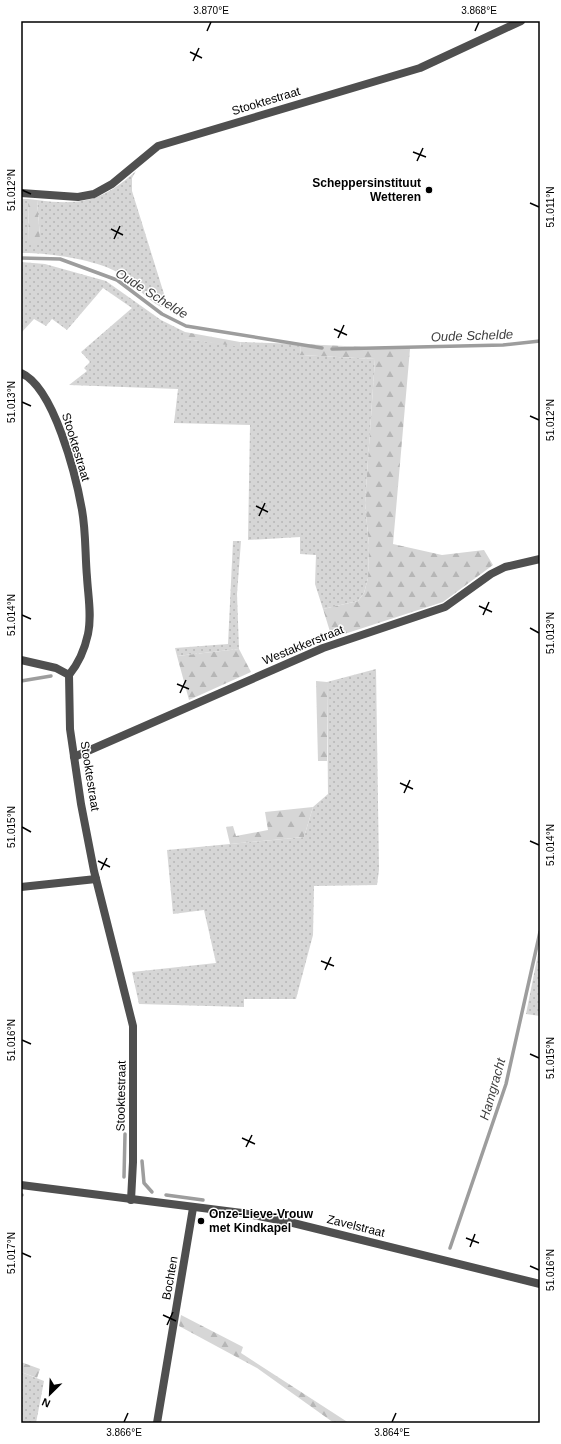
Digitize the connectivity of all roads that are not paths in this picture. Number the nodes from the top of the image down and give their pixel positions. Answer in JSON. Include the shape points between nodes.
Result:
{"nodes":[{"id":1,"x":521,"y":21,"type":"edge"},
{"id":2,"x":21,"y":193,"type":"edge"},
{"id":3,"x":21,"y":373,"type":"edge"},
{"id":4,"x":540,"y":559,"type":"edge"},
{"id":5,"x":21,"y":660,"type":"edge"},
{"id":6,"x":69,"y":675,"type":"junction"},
{"id":7,"x":74,"y":757,"type":"junction"},
{"id":8,"x":96,"y":879,"type":"junction"},
{"id":9,"x":21,"y":887,"type":"edge"},
{"id":10,"x":21,"y":1185,"type":"edge"},
{"id":11,"x":131,"y":1200,"type":"junction"},
{"id":12,"x":194,"y":1208,"type":"junction"},
{"id":13,"x":540,"y":1284,"type":"edge"},
{"id":14,"x":157,"y":1423,"type":"edge"}],
"edges":[{"from":1,"to":2,"type":"street","name":"Stooktestraat","via":[[420,68],[158,146],[112,184],[94,194],[78,197]]},
{"from":3,"to":6,"type":"street","name":"Stooktestraat","via":[[40,387],[48,399],[69,460],[82,511],[90,614],[88,635],[78,665]]},
{"from":4,"to":7,"type":"street","name":"Westakkerstraat","via":[[505,567],[491,574],[445,607],[323,648]]},
{"from":5,"to":6,"type":"street","via":[[56,668]]},
{"from":6,"to":7,"type":"street","name":"Stooktestraat","via":[[70,729]]},
{"from":7,"to":8,"type":"street","name":"Stooktestraat"},
{"from":8,"to":9,"type":"street"},
{"from":8,"to":11,"type":"street","name":"Stooktestraat","via":[[133,1026]]},
{"from":10,"to":11,"type":"street","name":"Zavelstraat"},
{"from":11,"to":12,"type":"street","name":"Zavelstraat"},
{"from":12,"to":13,"type":"street","name":"Zavelstraat","via":[[289,1222]]},
{"from":12,"to":14,"type":"street","name":"Bochten"}]}
